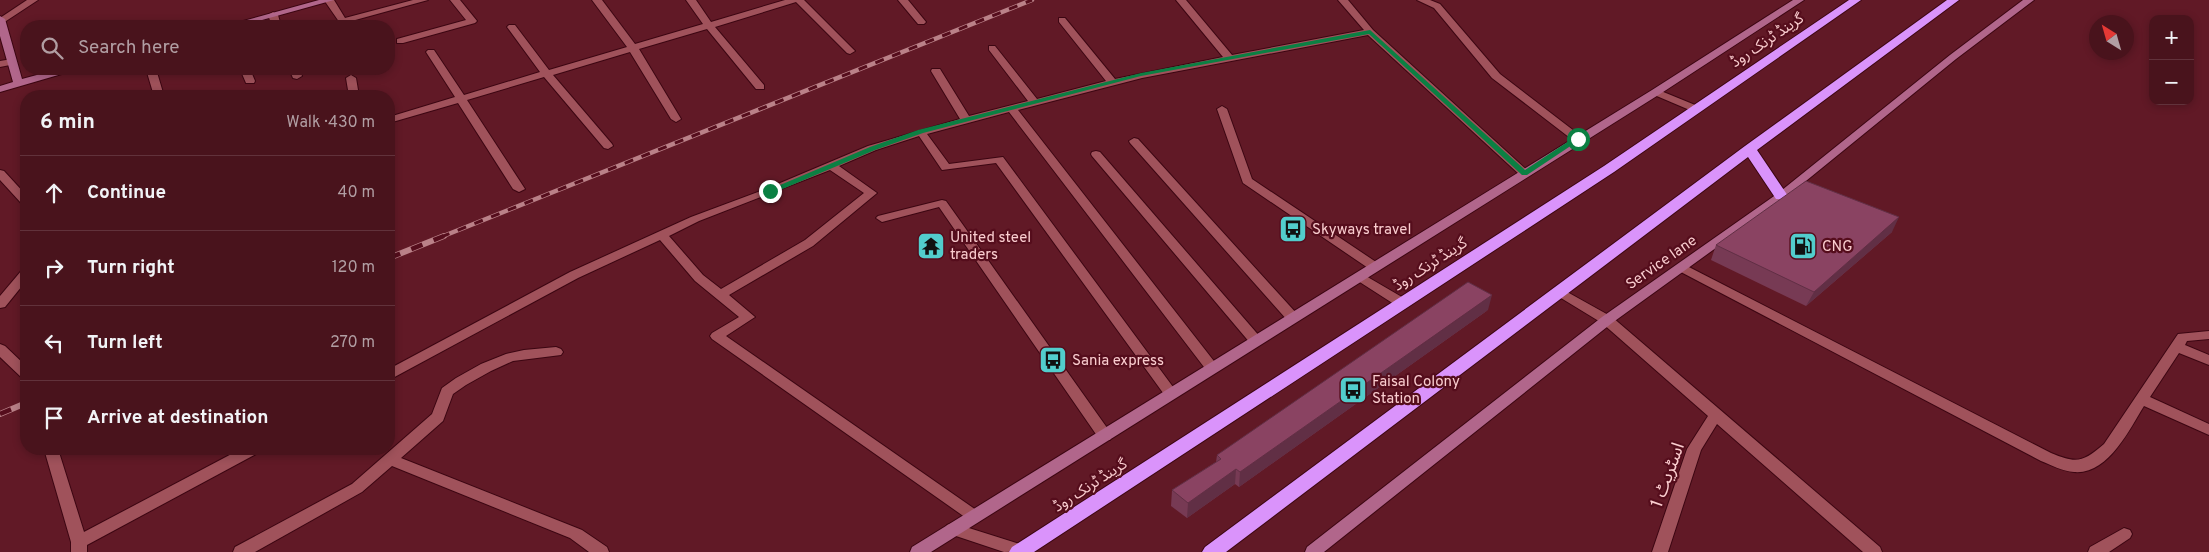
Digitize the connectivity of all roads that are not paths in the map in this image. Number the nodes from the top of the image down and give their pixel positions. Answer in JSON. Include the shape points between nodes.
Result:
{"nodes":[{"id":1,"x":32,"y":0,"type":"edge"},
{"id":2,"x":329,"y":0,"type":"edge"},
{"id":3,"x":423,"y":0,"type":"edge"},
{"id":4,"x":455,"y":0,"type":"edge"},
{"id":5,"x":597,"y":0,"type":"edge"},
{"id":6,"x":691,"y":0,"type":"edge"},
{"id":7,"x":795,"y":0,"type":"edge"},
{"id":8,"x":799,"y":0,"type":"edge"},
{"id":9,"x":904,"y":0,"type":"edge"},
{"id":10,"x":1181,"y":0,"type":"edge"},
{"id":11,"x":1343,"y":0,"type":"edge"},
{"id":12,"x":1422,"y":0,"type":"edge"},
{"id":13,"x":1798,"y":0,"type":"edge"},
{"id":14,"x":1856,"y":0,"type":"edge"},
{"id":15,"x":2029,"y":0,"type":"edge"},
{"id":16,"x":1953,"y":1,"type":"edge"},
{"id":17,"x":272,"y":15,"type":"junction"},
{"id":18,"x":253,"y":20,"type":"edge"},
{"id":19,"x":274,"y":20,"type":"edge"},
{"id":20,"x":342,"y":20,"type":"edge"},
{"id":21,"x":357,"y":20,"type":"edge"},
{"id":22,"x":1062,"y":20,"type":"dead end"},
{"id":23,"x":0,"y":21,"type":"edge"},
{"id":24,"x":921,"y":22,"type":"dead end"},
{"id":25,"x":512,"y":26,"type":"dead end"},
{"id":26,"x":709,"y":26,"type":"junction"},
{"id":27,"x":1370,"y":32,"type":"junction"},
{"id":28,"x":400,"y":41,"type":"dead end"},
{"id":29,"x":633,"y":48,"type":"junction"},
{"id":30,"x":992,"y":48,"type":"dead end"},
{"id":31,"x":850,"y":51,"type":"dead end"},
{"id":32,"x":431,"y":52,"type":"dead end"},
{"id":33,"x":1230,"y":59,"type":"junction"},
{"id":34,"x":12,"y":62,"type":"junction"},
{"id":35,"x":0,"y":64,"type":"edge"},
{"id":36,"x":936,"y":71,"type":"dead end"},
{"id":37,"x":546,"y":73,"type":"junction"},
{"id":38,"x":45,"y":75,"type":"edge"},
{"id":39,"x":153,"y":75,"type":"edge"},
{"id":40,"x":248,"y":75,"type":"edge"},
{"id":41,"x":351,"y":78,"type":"dead end"},
{"id":42,"x":250,"y":81,"type":"dead end"},
{"id":43,"x":18,"y":82,"type":"junction"},
{"id":44,"x":1112,"y":82,"type":"junction"},
{"id":45,"x":760,"y":87,"type":"dead end"},
{"id":46,"x":0,"y":89,"type":"edge"},
{"id":47,"x":157,"y":90,"type":"edge"},
{"id":48,"x":353,"y":90,"type":"edge"},
{"id":49,"x":1656,"y":92,"type":"junction"},
{"id":50,"x":462,"y":98,"type":"junction"},
{"id":51,"x":1034,"y":102,"type":"junction"},
{"id":52,"x":1011,"y":108,"type":"junction"},
{"id":53,"x":1222,"y":109,"type":"dead end"},
{"id":54,"x":1696,"y":109,"type":"junction"},
{"id":55,"x":395,"y":118,"type":"edge"},
{"id":56,"x":676,"y":119,"type":"dead end"},
{"id":57,"x":966,"y":120,"type":"junction"},
{"id":58,"x":921,"y":132,"type":"junction"},
{"id":59,"x":1578,"y":139,"type":"junction"},
{"id":60,"x":1134,"y":141,"type":"dead end"},
{"id":61,"x":608,"y":146,"type":"dead end"},
{"id":62,"x":1750,"y":148,"type":"junction"},
{"id":63,"x":1096,"y":154,"type":"dead end"},
{"id":64,"x":831,"y":165,"type":"junction"},
{"id":65,"x":0,"y":172,"type":"edge"},
{"id":66,"x":1524,"y":173,"type":"junction"},
{"id":67,"x":519,"y":189,"type":"dead end"},
{"id":68,"x":20,"y":195,"type":"edge"},
{"id":69,"x":1781,"y":196,"type":"junction"},
{"id":70,"x":882,"y":218,"type":"dead end"},
{"id":71,"x":662,"y":234,"type":"junction"},
{"id":72,"x":1375,"y":266,"type":"junction"},
{"id":73,"x":1683,"y":268,"type":"junction"},
{"id":74,"x":1359,"y":276,"type":"junction"},
{"id":75,"x":20,"y":280,"type":"edge"},
{"id":76,"x":14,"y":288,"type":"junction"},
{"id":77,"x":0,"y":290,"type":"edge"},
{"id":78,"x":1560,"y":292,"type":"junction"},
{"id":79,"x":720,"y":295,"type":"junction"},
{"id":80,"x":1402,"y":303,"type":"junction"},
{"id":81,"x":0,"y":304,"type":"edge"},
{"id":82,"x":1293,"y":318,"type":"junction"},
{"id":83,"x":1608,"y":320,"type":"junction"},
{"id":84,"x":2209,"y":335,"type":"edge"},
{"id":85,"x":1256,"y":341,"type":"junction"},
{"id":86,"x":2176,"y":346,"type":"junction"},
{"id":87,"x":0,"y":349,"type":"edge"},
{"id":88,"x":556,"y":352,"type":"dead end"},
{"id":89,"x":2209,"y":360,"type":"edge"},
{"id":90,"x":20,"y":368,"type":"edge"},
{"id":91,"x":1212,"y":368,"type":"junction"},
{"id":92,"x":395,"y":372,"type":"edge"},
{"id":93,"x":1171,"y":394,"type":"junction"},
{"id":94,"x":2141,"y":399,"type":"junction"},
{"id":95,"x":1716,"y":414,"type":"junction"},
{"id":96,"x":2209,"y":430,"type":"edge"},
{"id":97,"x":1105,"y":436,"type":"junction"},
{"id":98,"x":52,"y":455,"type":"edge"},
{"id":99,"x":241,"y":455,"type":"edge"},
{"id":100,"x":395,"y":455,"type":"edge"},
{"id":101,"x":395,"y":455,"type":"edge"},
{"id":102,"x":390,"y":459,"type":"junction"},
{"id":103,"x":974,"y":516,"type":"junction"},
{"id":104,"x":953,"y":530,"type":"junction"},
{"id":105,"x":2124,"y":534,"type":"dead end"},
{"id":106,"x":79,"y":547,"type":"edge"},
{"id":107,"x":241,"y":552,"type":"edge"},
{"id":108,"x":602,"y":552,"type":"edge"},
{"id":109,"x":918,"y":552,"type":"edge"},
{"id":110,"x":1020,"y":552,"type":"edge"},
{"id":111,"x":1212,"y":552,"type":"edge"},
{"id":112,"x":1313,"y":552,"type":"edge"},
{"id":113,"x":1660,"y":552,"type":"edge"},
{"id":114,"x":1874,"y":552,"type":"edge"},
{"id":115,"x":2096,"y":552,"type":"edge"}],
"edges":[{"from":1,"to":23,"type":"street"},
{"from":2,"to":17,"type":"street"},
{"from":2,"to":20,"type":"street"},
{"from":3,"to":21,"type":"street"},
{"from":4,"to":28,"type":"street","via":[[472,21]]},
{"from":5,"to":29,"type":"street"},
{"from":6,"to":26,"type":"street"},
{"from":7,"to":26,"type":"street"},
{"from":8,"to":31,"type":"street"},
{"from":9,"to":24,"type":"street"},
{"from":10,"to":33,"type":"street"},
{"from":11,"to":27,"type":"street"},
{"from":12,"to":59,"type":"street","via":[[1437,6],[1496,76]]},
{"from":13,"to":49,"type":"street"},
{"from":14,"to":54,"type":"highway","name":"گرینڈ ٹرنک روڈ"},
{"from":15,"to":69,"type":"street","name":"Service lane","via":[[1953,56]]},
{"from":16,"to":62,"type":"highway"},
{"from":17,"to":18,"type":"street"},
{"from":17,"to":19,"type":"street"},
{"from":22,"to":44,"type":"street"},
{"from":23,"to":34,"type":"street"},
{"from":25,"to":37,"type":"street"},
{"from":26,"to":29,"type":"street"},
{"from":26,"to":45,"type":"street"},
{"from":27,"to":33,"type":"street"},
{"from":27,"to":66,"type":"street"},
{"from":29,"to":37,"type":"street"},
{"from":29,"to":56,"type":"street"},
{"from":30,"to":51,"type":"street"},
{"from":32,"to":50,"type":"street"},
{"from":33,"to":44,"type":"street"},
{"from":34,"to":35,"type":"street"},
{"from":34,"to":43,"type":"street"},
{"from":36,"to":57,"type":"street"},
{"from":37,"to":50,"type":"street"},
{"from":37,"to":61,"type":"street"},
{"from":38,"to":43,"type":"street"},
{"from":39,"to":47,"type":"street"},
{"from":40,"to":42,"type":"street"},
{"from":41,"to":48,"type":"street"},
{"from":43,"to":46,"type":"street"},
{"from":44,"to":51,"type":"street"},
{"from":49,"to":54,"type":"street"},
{"from":49,"to":59,"type":"street"},
{"from":50,"to":55,"type":"street"},
{"from":50,"to":67,"type":"street"},
{"from":51,"to":52,"type":"street"},
{"from":52,"to":57,"type":"street"},
{"from":52,"to":91,"type":"street"},
{"from":53,"to":72,"type":"street","via":[[1246,182]]},
{"from":54,"to":80,"type":"highway","name":"گرینڈ ٹرنک روڈ"},
{"from":57,"to":58,"type":"street"},
{"from":58,"to":64,"type":"street"},
{"from":58,"to":93,"type":"street","via":[[946,168],[1000,159]]},
{"from":59,"to":66,"type":"street"},
{"from":60,"to":82,"type":"street"},
{"from":62,"to":69,"type":"highway"},
{"from":62,"to":78,"type":"highway"},
{"from":63,"to":85,"type":"street"},
{"from":64,"to":71,"type":"street"},
{"from":64,"to":79,"type":"street","via":[[871,193],[810,243]]},
{"from":65,"to":68,"type":"street"},
{"from":66,"to":72,"type":"street"},
{"from":69,"to":73,"type":"street","name":"Service lane"},
{"from":70,"to":97,"type":"street","via":[[942,203]]},
{"from":71,"to":79,"type":"street","via":[[700,278]]},
{"from":71,"to":92,"type":"street","via":[[574,275]]},
{"from":72,"to":74,"type":"street"},
{"from":73,"to":83,"type":"street","name":"Service lane"},
{"from":73,"to":94,"type":"street","via":[[2064,465],[2078,467],[2093,462],[2109,448]]},
{"from":74,"to":80,"type":"street"},
{"from":74,"to":82,"type":"street"},
{"from":75,"to":76,"type":"street"},
{"from":76,"to":77,"type":"street"},
{"from":76,"to":81,"type":"street"},
{"from":78,"to":83,"type":"street"},
{"from":78,"to":111,"type":"highway"},
{"from":79,"to":103,"type":"street","via":[[748,317],[717,336]]},
{"from":80,"to":110,"type":"highway","name":"گرینڈ ٹرنک روڈ"},
{"from":82,"to":85,"type":"street"},
{"from":83,"to":95,"type":"street"},
{"from":83,"to":112,"type":"street","name":"Service lane"},
{"from":84,"to":86,"type":"street","via":[[2183,337]]},
{"from":85,"to":91,"type":"street"},
{"from":86,"to":89,"type":"street"},
{"from":86,"to":94,"type":"street"},
{"from":87,"to":90,"type":"street"},
{"from":88,"to":101,"type":"street","via":[[532,352],[491,363],[447,391],[438,417]]},
{"from":91,"to":93,"type":"street"},
{"from":93,"to":97,"type":"street"},
{"from":94,"to":96,"type":"street"},
{"from":95,"to":113,"type":"street","name":"اسٹریٹ 1","via":[[1694,450]]},
{"from":95,"to":114,"type":"street"},
{"from":97,"to":103,"type":"street"},
{"from":98,"to":106,"type":"street"},
{"from":99,"to":106,"type":"street"},
{"from":100,"to":102,"type":"street"},
{"from":102,"to":107,"type":"street","via":[[357,488]]},
{"from":102,"to":108,"type":"street","via":[[576,534]]},
{"from":103,"to":104,"type":"street"},
{"from":104,"to":109,"type":"street"},
{"from":104,"to":110,"type":"street"},
{"from":105,"to":115,"type":"street"}]}
